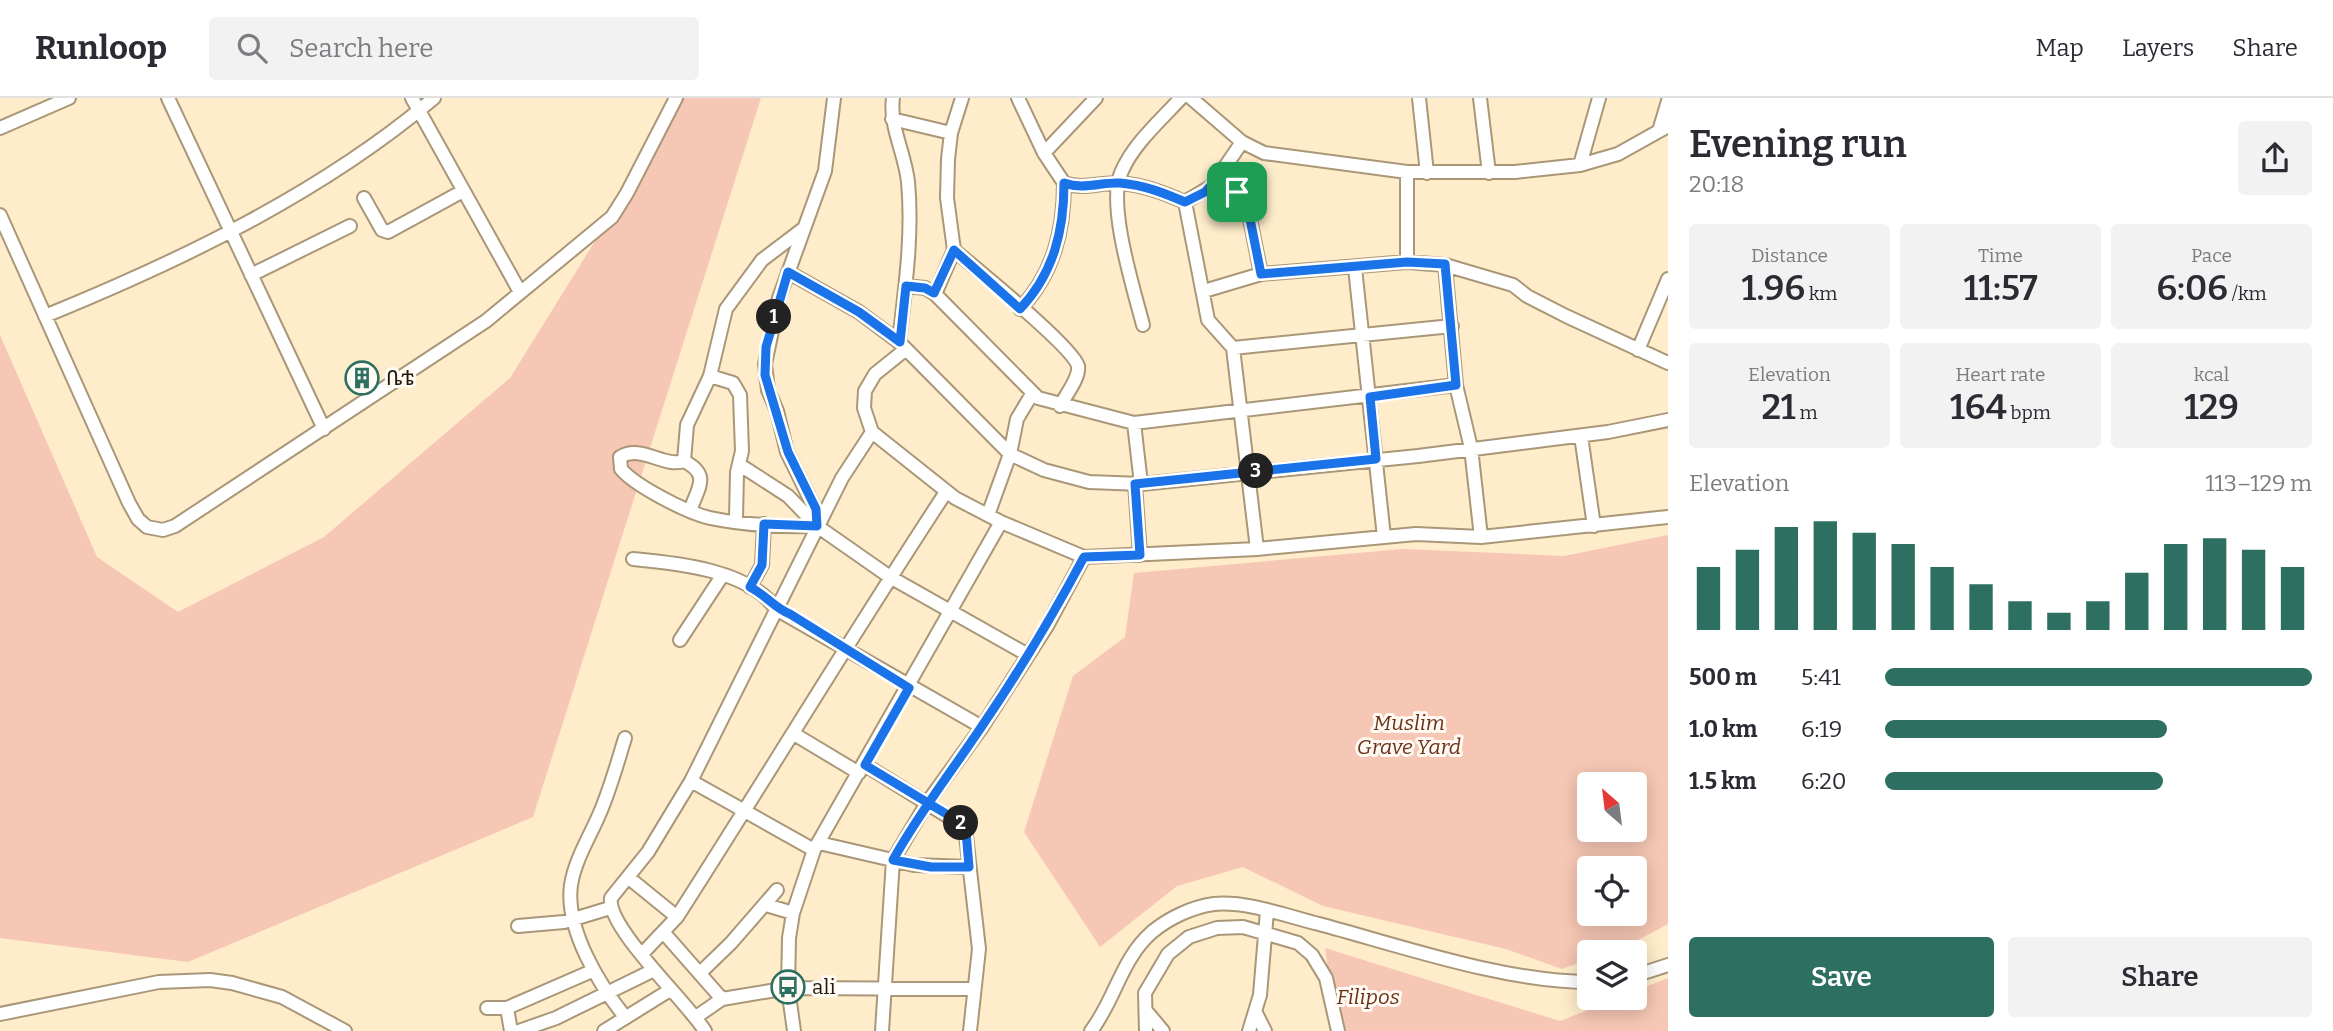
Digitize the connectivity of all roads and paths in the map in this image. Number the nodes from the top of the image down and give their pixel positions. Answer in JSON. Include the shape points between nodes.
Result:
{"nodes":[{"id":1,"x":69,"y":98,"type":"edge"},
{"id":2,"x":167,"y":98,"type":"edge"},
{"id":3,"x":412,"y":98,"type":"edge"},
{"id":4,"x":434,"y":98,"type":"edge"},
{"id":5,"x":676,"y":98,"type":"edge"},
{"id":6,"x":834,"y":98,"type":"edge"},
{"id":7,"x":893,"y":98,"type":"edge"},
{"id":8,"x":962,"y":98,"type":"edge"},
{"id":9,"x":1018,"y":98,"type":"edge"},
{"id":10,"x":1096,"y":98,"type":"edge"},
{"id":11,"x":1181,"y":98,"type":"edge"},
{"id":12,"x":1191,"y":98,"type":"edge"},
{"id":13,"x":1419,"y":98,"type":"edge"},
{"id":14,"x":1480,"y":98,"type":"edge"},
{"id":15,"x":1595,"y":99,"type":"edge"},
{"id":16,"x":1668,"y":101,"type":"edge"},
{"id":17,"x":419,"y":111,"type":"junction"},
{"id":18,"x":892,"y":119,"type":"junction"},
{"id":19,"x":0,"y":128,"type":"edge"},
{"id":20,"x":1664,"y":129,"type":"edge"},
{"id":21,"x":951,"y":133,"type":"junction"},
{"id":22,"x":1242,"y":142,"type":"junction"},
{"id":23,"x":1044,"y":153,"type":"junction"},
{"id":24,"x":1580,"y":165,"type":"junction"},
{"id":25,"x":1407,"y":172,"type":"junction"},
{"id":26,"x":1427,"y":173,"type":"junction"},
{"id":27,"x":1489,"y":173,"type":"junction"},
{"id":28,"x":1218,"y":178,"type":"junction"},
{"id":29,"x":1064,"y":183,"type":"junction"},
{"id":30,"x":1117,"y":183,"type":"junction"},
{"id":31,"x":463,"y":191,"type":"junction"},
{"id":32,"x":364,"y":198,"type":"dead end"},
{"id":33,"x":1185,"y":202,"type":"junction"},
{"id":34,"x":0,"y":215,"type":"edge"},
{"id":35,"x":350,"y":226,"type":"dead end"},
{"id":36,"x":803,"y":229,"type":"junction"},
{"id":37,"x":230,"y":231,"type":"junction"},
{"id":38,"x":954,"y":250,"type":"junction"},
{"id":39,"x":1407,"y":262,"type":"junction"},
{"id":40,"x":1445,"y":264,"type":"junction"},
{"id":41,"x":1355,"y":268,"type":"junction"},
{"id":42,"x":788,"y":272,"type":"junction"},
{"id":43,"x":1261,"y":274,"type":"junction"},
{"id":44,"x":251,"y":275,"type":"junction"},
{"id":45,"x":1668,"y":279,"type":"edge"},
{"id":46,"x":906,"y":286,"type":"junction"},
{"id":47,"x":1203,"y":290,"type":"junction"},
{"id":48,"x":520,"y":292,"type":"junction"},
{"id":49,"x":934,"y":293,"type":"junction"},
{"id":50,"x":1020,"y":309,"type":"junction"},
{"id":51,"x":46,"y":316,"type":"junction"},
{"id":52,"x":1143,"y":325,"type":"dead end"},
{"id":53,"x":1452,"y":326,"type":"junction"},
{"id":54,"x":1362,"y":334,"type":"junction"},
{"id":55,"x":903,"y":346,"type":"junction"},
{"id":56,"x":1233,"y":348,"type":"junction"},
{"id":57,"x":1638,"y":350,"type":"junction"},
{"id":58,"x":1668,"y":363,"type":"edge"},
{"id":59,"x":709,"y":376,"type":"junction"},
{"id":60,"x":1456,"y":385,"type":"junction"},
{"id":61,"x":1032,"y":394,"type":"junction"},
{"id":62,"x":1370,"y":397,"type":"junction"},
{"id":63,"x":1060,"y":406,"type":"junction"},
{"id":64,"x":1243,"y":410,"type":"junction"},
{"id":65,"x":1668,"y":420,"type":"edge"},
{"id":66,"x":1134,"y":423,"type":"junction"},
{"id":67,"x":324,"y":429,"type":"junction"},
{"id":68,"x":872,"y":432,"type":"junction"},
{"id":69,"x":1581,"y":436,"type":"junction"},
{"id":70,"x":1471,"y":448,"type":"junction"},
{"id":71,"x":1010,"y":454,"type":"junction"},
{"id":72,"x":1376,"y":459,"type":"junction"},
{"id":73,"x":684,"y":461,"type":"junction"},
{"id":74,"x":740,"y":466,"type":"junction"},
{"id":75,"x":1250,"y":472,"type":"junction"},
{"id":76,"x":1138,"y":484,"type":"junction"},
{"id":77,"x":946,"y":492,"type":"junction"},
{"id":78,"x":690,"y":511,"type":"junction"},
{"id":79,"x":988,"y":515,"type":"junction"},
{"id":80,"x":1668,"y":516,"type":"edge"},
{"id":81,"x":736,"y":519,"type":"junction"},
{"id":82,"x":1001,"y":522,"type":"junction"},
{"id":83,"x":764,"y":524,"type":"junction"},
{"id":84,"x":817,"y":526,"type":"junction"},
{"id":85,"x":1594,"y":526,"type":"junction"},
{"id":86,"x":1384,"y":537,"type":"junction"},
{"id":87,"x":1480,"y":537,"type":"junction"},
{"id":88,"x":1257,"y":549,"type":"junction"},
{"id":89,"x":1140,"y":555,"type":"junction"},
{"id":90,"x":1084,"y":557,"type":"junction"},
{"id":91,"x":634,"y":559,"type":"dead end"},
{"id":92,"x":722,"y":576,"type":"junction"},
{"id":93,"x":890,"y":577,"type":"junction"},
{"id":94,"x":750,"y":587,"type":"junction"},
{"id":95,"x":776,"y":609,"type":"junction"},
{"id":96,"x":952,"y":612,"type":"junction"},
{"id":97,"x":680,"y":640,"type":"dead end"},
{"id":98,"x":844,"y":648,"type":"junction"},
{"id":99,"x":1028,"y":655,"type":"junction"},
{"id":100,"x":909,"y":688,"type":"junction"},
{"id":101,"x":982,"y":727,"type":"junction"},
{"id":102,"x":794,"y":734,"type":"junction"},
{"id":103,"x":625,"y":738,"type":"dead end"},
{"id":104,"x":862,"y":769,"type":"junction"},
{"id":105,"x":691,"y":780,"type":"junction"},
{"id":106,"x":927,"y":803,"type":"junction"},
{"id":107,"x":746,"y":809,"type":"junction"},
{"id":108,"x":816,"y":847,"type":"junction"},
{"id":109,"x":893,"y":860,"type":"junction"},
{"id":110,"x":969,"y":867,"type":"junction"},
{"id":111,"x":629,"y":878,"type":"junction"},
{"id":112,"x":777,"y":890,"type":"dead end"},
{"id":113,"x":766,"y":905,"type":"junction"},
{"id":114,"x":610,"y":908,"type":"junction"},
{"id":115,"x":1267,"y":911,"type":"junction"},
{"id":116,"x":793,"y":913,"type":"junction"},
{"id":117,"x":677,"y":917,"type":"junction"},
{"id":118,"x":574,"y":918,"type":"junction"},
{"id":119,"x":518,"y":926,"type":"dead end"},
{"id":120,"x":664,"y":933,"type":"junction"},
{"id":121,"x":1267,"y":933,"type":"junction"},
{"id":122,"x":642,"y":954,"type":"junction"},
{"id":123,"x":1668,"y":965,"type":"edge"},
{"id":124,"x":654,"y":970,"type":"junction"},
{"id":125,"x":592,"y":971,"type":"junction"},
{"id":126,"x":1647,"y":972,"type":"edge"},
{"id":127,"x":700,"y":973,"type":"junction"},
{"id":128,"x":1577,"y":982,"type":"edge"},
{"id":129,"x":789,"y":988,"type":"junction"},
{"id":130,"x":884,"y":988,"type":"junction"},
{"id":131,"x":974,"y":989,"type":"junction"},
{"id":132,"x":670,"y":990,"type":"junction"},
{"id":133,"x":606,"y":993,"type":"junction"},
{"id":134,"x":722,"y":999,"type":"junction"},
{"id":135,"x":487,"y":1008,"type":"dead end"},
{"id":136,"x":507,"y":1008,"type":"junction"},
{"id":137,"x":1147,"y":1012,"type":"junction"},
{"id":138,"x":1256,"y":1013,"type":"junction"},
{"id":139,"x":0,"y":1014,"type":"edge"},
{"id":140,"x":625,"y":1017,"type":"junction"},
{"id":141,"x":696,"y":1017,"type":"junction"},
{"id":142,"x":345,"y":1031,"type":"edge"},
{"id":143,"x":511,"y":1031,"type":"edge"},
{"id":144,"x":519,"y":1031,"type":"edge"},
{"id":145,"x":604,"y":1031,"type":"edge"},
{"id":146,"x":705,"y":1031,"type":"edge"},
{"id":147,"x":794,"y":1031,"type":"edge"},
{"id":148,"x":882,"y":1031,"type":"edge"},
{"id":149,"x":970,"y":1031,"type":"edge"},
{"id":150,"x":1091,"y":1031,"type":"edge"},
{"id":151,"x":1146,"y":1031,"type":"edge"},
{"id":152,"x":1163,"y":1031,"type":"edge"},
{"id":153,"x":1249,"y":1031,"type":"edge"},
{"id":154,"x":1265,"y":1031,"type":"edge"},
{"id":155,"x":1338,"y":1031,"type":"edge"}],
"edges":[{"from":1,"to":19,"type":"street"},
{"from":2,"to":37,"type":"street"},
{"from":3,"to":17,"type":"street"},
{"from":4,"to":17,"type":"street"},
{"from":5,"to":48,"type":"street","via":[[611,217]]},
{"from":6,"to":36,"type":"street","via":[[825,171]]},
{"from":7,"to":18,"type":"street"},
{"from":8,"to":21,"type":"street"},
{"from":9,"to":23,"type":"street"},
{"from":10,"to":23,"type":"street"},
{"from":11,"to":30,"type":"street","via":[[1135,149]]},
{"from":12,"to":22,"type":"street"},
{"from":13,"to":26,"type":"street"},
{"from":14,"to":27,"type":"street"},
{"from":15,"to":24,"type":"street"},
{"from":16,"to":20,"type":"street"},
{"from":17,"to":31,"type":"street"},
{"from":17,"to":37,"type":"street"},
{"from":18,"to":21,"type":"street"},
{"from":18,"to":46,"type":"street","via":[[908,180]]},
{"from":20,"to":24,"type":"street","via":[[1618,154]]},
{"from":21,"to":38,"type":"street","via":[[947,198]]},
{"from":22,"to":25,"type":"street","via":[[1277,156]]},
{"from":22,"to":28,"type":"street"},
{"from":23,"to":29,"type":"street"},
{"from":24,"to":27,"type":"street"},
{"from":25,"to":26,"type":"street"},
{"from":25,"to":39,"type":"street"},
{"from":26,"to":27,"type":"street"},
{"from":28,"to":33,"type":"street","via":[[1205,192]]},
{"from":28,"to":43,"type":"street","via":[[1246,199]]},
{"from":29,"to":30,"type":"street","via":[[1083,187]]},
{"from":29,"to":50,"type":"street","via":[[1065,214],[1050,268]]},
{"from":30,"to":33,"type":"street","via":[[1147,187]]},
{"from":30,"to":52,"type":"street","via":[[1124,247]]},
{"from":31,"to":32,"type":"street","via":[[388,232],[382,230]]},
{"from":31,"to":48,"type":"street"},
{"from":33,"to":47,"type":"street"},
{"from":34,"to":51,"type":"street"},
{"from":35,"to":44,"type":"street"},
{"from":36,"to":42,"type":"street"},
{"from":36,"to":59,"type":"street","via":[[762,260],[731,299]]},
{"from":37,"to":44,"type":"street"},
{"from":37,"to":51,"type":"street","via":[[116,288]]},
{"from":38,"to":49,"type":"street"},
{"from":38,"to":50,"type":"street"},
{"from":39,"to":40,"type":"street"},
{"from":39,"to":41,"type":"street"},
{"from":40,"to":53,"type":"street"},
{"from":40,"to":57,"type":"street","via":[[1513,285],[1536,301]]},
{"from":41,"to":43,"type":"street"},
{"from":41,"to":54,"type":"street"},
{"from":42,"to":55,"type":"street","via":[[859,312]]},
{"from":42,"to":84,"type":"street","via":[[766,347],[765,375],[788,452],[816,509]]},
{"from":43,"to":47,"type":"street"},
{"from":44,"to":67,"type":"street"},
{"from":45,"to":57,"type":"street"},
{"from":46,"to":49,"type":"street"},
{"from":46,"to":55,"type":"street"},
{"from":47,"to":56,"type":"street","via":[[1208,320]]},
{"from":48,"to":67,"type":"street","via":[[486,321]]},
{"from":49,"to":61,"type":"street"},
{"from":50,"to":63,"type":"street","via":[[1076,362],[1077,374]]},
{"from":51,"to":67,"type":"street","via":[[130,503],[147,527],[163,530],[175,526]]},
{"from":53,"to":54,"type":"street"},
{"from":53,"to":60,"type":"street"},
{"from":54,"to":56,"type":"street"},
{"from":54,"to":62,"type":"street"},
{"from":55,"to":68,"type":"street","via":[[865,391],[864,408]]},
{"from":55,"to":71,"type":"street"},
{"from":56,"to":64,"type":"street"},
{"from":57,"to":58,"type":"street"},
{"from":59,"to":73,"type":"street","via":[[687,425]]},
{"from":59,"to":74,"type":"street","via":[[733,383],[739,390]]},
{"from":60,"to":62,"type":"street"},
{"from":60,"to":70,"type":"street"},
{"from":61,"to":63,"type":"street"},
{"from":61,"to":71,"type":"street","via":[[1017,419]]},
{"from":62,"to":64,"type":"street"},
{"from":62,"to":72,"type":"street"},
{"from":63,"to":66,"type":"street"},
{"from":64,"to":66,"type":"street"},
{"from":64,"to":75,"type":"street"},
{"from":65,"to":69,"type":"street"},
{"from":66,"to":76,"type":"street"},
{"from":68,"to":77,"type":"street"},
{"from":68,"to":84,"type":"street"},
{"from":69,"to":70,"type":"street"},
{"from":69,"to":85,"type":"street"},
{"from":70,"to":72,"type":"street"},
{"from":70,"to":87,"type":"street"},
{"from":71,"to":76,"type":"street","via":[[1080,480]]},
{"from":71,"to":79,"type":"street"},
{"from":72,"to":75,"type":"street"},
{"from":72,"to":86,"type":"street"},
{"from":73,"to":78,"type":"street","via":[[701,473]]},
{"from":73,"to":78,"type":"street","via":[[632,453],[618,460],[624,473],[642,487]]},
{"from":74,"to":81,"type":"street"},
{"from":74,"to":84,"type":"street","via":[[788,496]]},
{"from":75,"to":76,"type":"street"},
{"from":75,"to":88,"type":"street"},
{"from":76,"to":89,"type":"street"},
{"from":77,"to":79,"type":"street"},
{"from":77,"to":93,"type":"street"},
{"from":78,"to":81,"type":"street","via":[[709,518]]},
{"from":79,"to":82,"type":"street"},
{"from":80,"to":85,"type":"street"},
{"from":81,"to":83,"type":"street"},
{"from":82,"to":90,"type":"street"},
{"from":82,"to":96,"type":"street"},
{"from":83,"to":84,"type":"street"},
{"from":83,"to":94,"type":"street","via":[[762,565]]},
{"from":84,"to":93,"type":"street"},
{"from":84,"to":95,"type":"street"},
{"from":85,"to":87,"type":"street"},
{"from":86,"to":87,"type":"street"},
{"from":86,"to":88,"type":"street"},
{"from":88,"to":89,"type":"street"},
{"from":89,"to":90,"type":"street"},
{"from":90,"to":99,"type":"street"},
{"from":91,"to":92,"type":"street","via":[[688,564]]},
{"from":92,"to":94,"type":"street"},
{"from":92,"to":97,"type":"street"},
{"from":93,"to":96,"type":"street"},
{"from":93,"to":98,"type":"street"},
{"from":94,"to":95,"type":"street"},
{"from":95,"to":98,"type":"street"},
{"from":95,"to":105,"type":"street"},
{"from":96,"to":99,"type":"street"},
{"from":96,"to":100,"type":"street"},
{"from":98,"to":100,"type":"street"},
{"from":98,"to":102,"type":"street"},
{"from":99,"to":101,"type":"street"},
{"from":100,"to":101,"type":"street"},
{"from":100,"to":104,"type":"street"},
{"from":101,"to":106,"type":"street"},
{"from":102,"to":104,"type":"street"},
{"from":102,"to":107,"type":"street"},
{"from":103,"to":118,"type":"street","via":[[606,800],[571,883]]},
{"from":104,"to":106,"type":"street"},
{"from":104,"to":108,"type":"street"},
{"from":105,"to":107,"type":"street"},
{"from":105,"to":111,"type":"street"},
{"from":106,"to":109,"type":"street"},
{"from":106,"to":110,"type":"street","via":[[965,827]]},
{"from":107,"to":108,"type":"street"},
{"from":107,"to":117,"type":"street"},
{"from":108,"to":109,"type":"street"},
{"from":108,"to":116,"type":"street"},
{"from":109,"to":110,"type":"street"},
{"from":109,"to":130,"type":"street"},
{"from":110,"to":131,"type":"street","via":[[979,949]]},
{"from":111,"to":114,"type":"street","via":[[613,892]]},
{"from":111,"to":117,"type":"street"},
{"from":112,"to":113,"type":"street"},
{"from":113,"to":116,"type":"street"},
{"from":113,"to":127,"type":"street"},
{"from":114,"to":118,"type":"street"},
{"from":114,"to":122,"type":"street"},
{"from":115,"to":121,"type":"street"},
{"from":115,"to":128,"type":"street","via":[[1498,970]]},
{"from":115,"to":150,"type":"street","via":[[1216,904],[1164,923],[1133,952],[1108,1007]]},
{"from":116,"to":129,"type":"street","via":[[787,957]]},
{"from":117,"to":120,"type":"street"},
{"from":118,"to":119,"type":"street","via":[[543,926]]},
{"from":118,"to":125,"type":"street"},
{"from":120,"to":122,"type":"street"},
{"from":120,"to":127,"type":"street"},
{"from":121,"to":137,"type":"street","via":[[1217,928],[1189,937],[1168,954],[1147,989]]},
{"from":121,"to":138,"type":"street"},
{"from":121,"to":155,"type":"street","via":[[1298,943],[1312,956],[1325,978]]},
{"from":122,"to":124,"type":"street"},
{"from":123,"to":126,"type":"street"},
{"from":124,"to":132,"type":"street"},
{"from":124,"to":133,"type":"street"},
{"from":125,"to":133,"type":"street"},
{"from":125,"to":136,"type":"street"},
{"from":127,"to":134,"type":"street"},
{"from":129,"to":130,"type":"street"},
{"from":129,"to":134,"type":"street"},
{"from":129,"to":147,"type":"street"},
{"from":130,"to":131,"type":"street"},
{"from":130,"to":148,"type":"street"},
{"from":131,"to":149,"type":"street"},
{"from":132,"to":140,"type":"street"},
{"from":132,"to":141,"type":"street"},
{"from":133,"to":140,"type":"street"},
{"from":133,"to":144,"type":"street"},
{"from":134,"to":141,"type":"street"},
{"from":135,"to":136,"type":"street"},
{"from":136,"to":143,"type":"street"},
{"from":137,"to":151,"type":"street"},
{"from":137,"to":152,"type":"street"},
{"from":138,"to":153,"type":"street"},
{"from":138,"to":154,"type":"street"},
{"from":139,"to":142,"type":"street","via":[[159,982],[209,980],[282,997]]},
{"from":140,"to":145,"type":"street"},
{"from":141,"to":146,"type":"street"}]}
